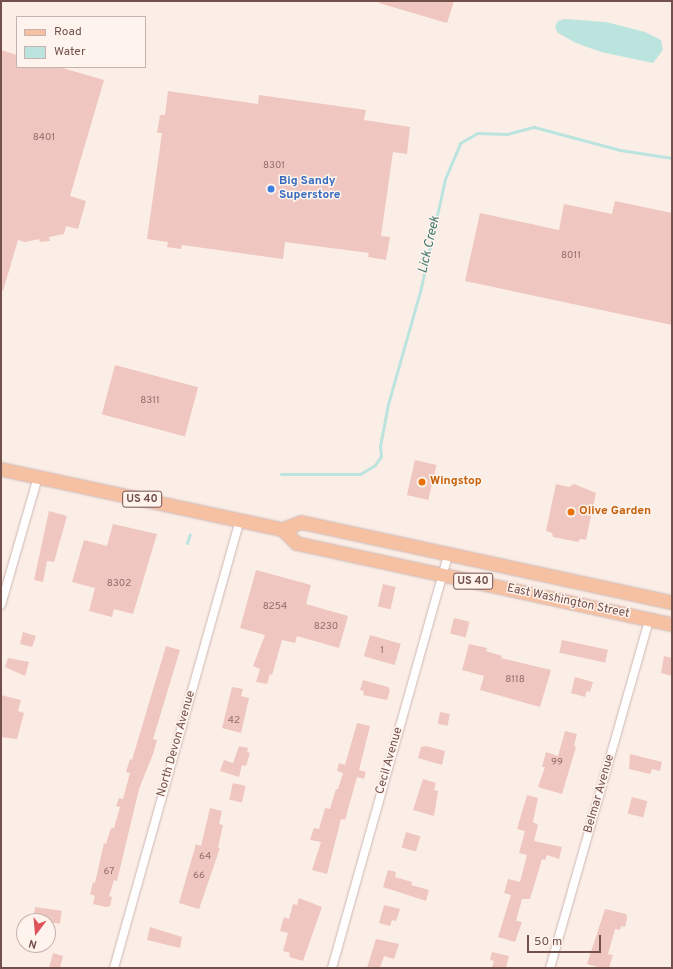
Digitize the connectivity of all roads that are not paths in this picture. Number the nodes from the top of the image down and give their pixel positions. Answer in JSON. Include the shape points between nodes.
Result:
{"nodes":[{"id":1,"x":1,"y":469,"type":"edge"},
{"id":2,"x":38,"y":477,"type":"junction"},
{"id":3,"x":240,"y":520,"type":"junction"},
{"id":4,"x":282,"y":529,"type":"junction"},
{"id":5,"x":449,"y":554,"type":"junction"},
{"id":6,"x":443,"y":575,"type":"junction"},
{"id":7,"x":672,"y":602,"type":"edge"},
{"id":8,"x":1,"y":605,"type":"edge"},
{"id":9,"x":649,"y":620,"type":"junction"},
{"id":10,"x":672,"y":624,"type":"edge"},
{"id":11,"x":114,"y":968,"type":"edge"},
{"id":12,"x":332,"y":968,"type":"edge"},
{"id":13,"x":550,"y":968,"type":"edge"}],
"edges":[{"from":1,"to":2,"type":"main road","number":"US 40"},
{"from":2,"to":3,"type":"main road","number":"US 40"},
{"from":2,"to":8,"type":"street"},
{"from":3,"to":4,"type":"main road","number":"US 40"},
{"from":3,"to":11,"type":"street","name":"North Devon Avenue"},
{"from":4,"to":5,"type":"main road","name":"East Washington Street","number":"US 40","via":[[301,522]]},
{"from":4,"to":6,"type":"main road","name":"East Washington Street","number":"US 40","via":[[296,543]]},
{"from":5,"to":6,"type":"street","name":"Cecil Avenue"},
{"from":5,"to":7,"type":"main road","name":"East Washington Street","number":"US 40"},
{"from":6,"to":9,"type":"main road","name":"East Washington Street","number":"US 40"},
{"from":6,"to":12,"type":"street","name":"Cecil Avenue"},
{"from":9,"to":10,"type":"main road","name":"East Washington Street","number":"US 40"},
{"from":9,"to":13,"type":"street","name":"Belmar Avenue"}]}
